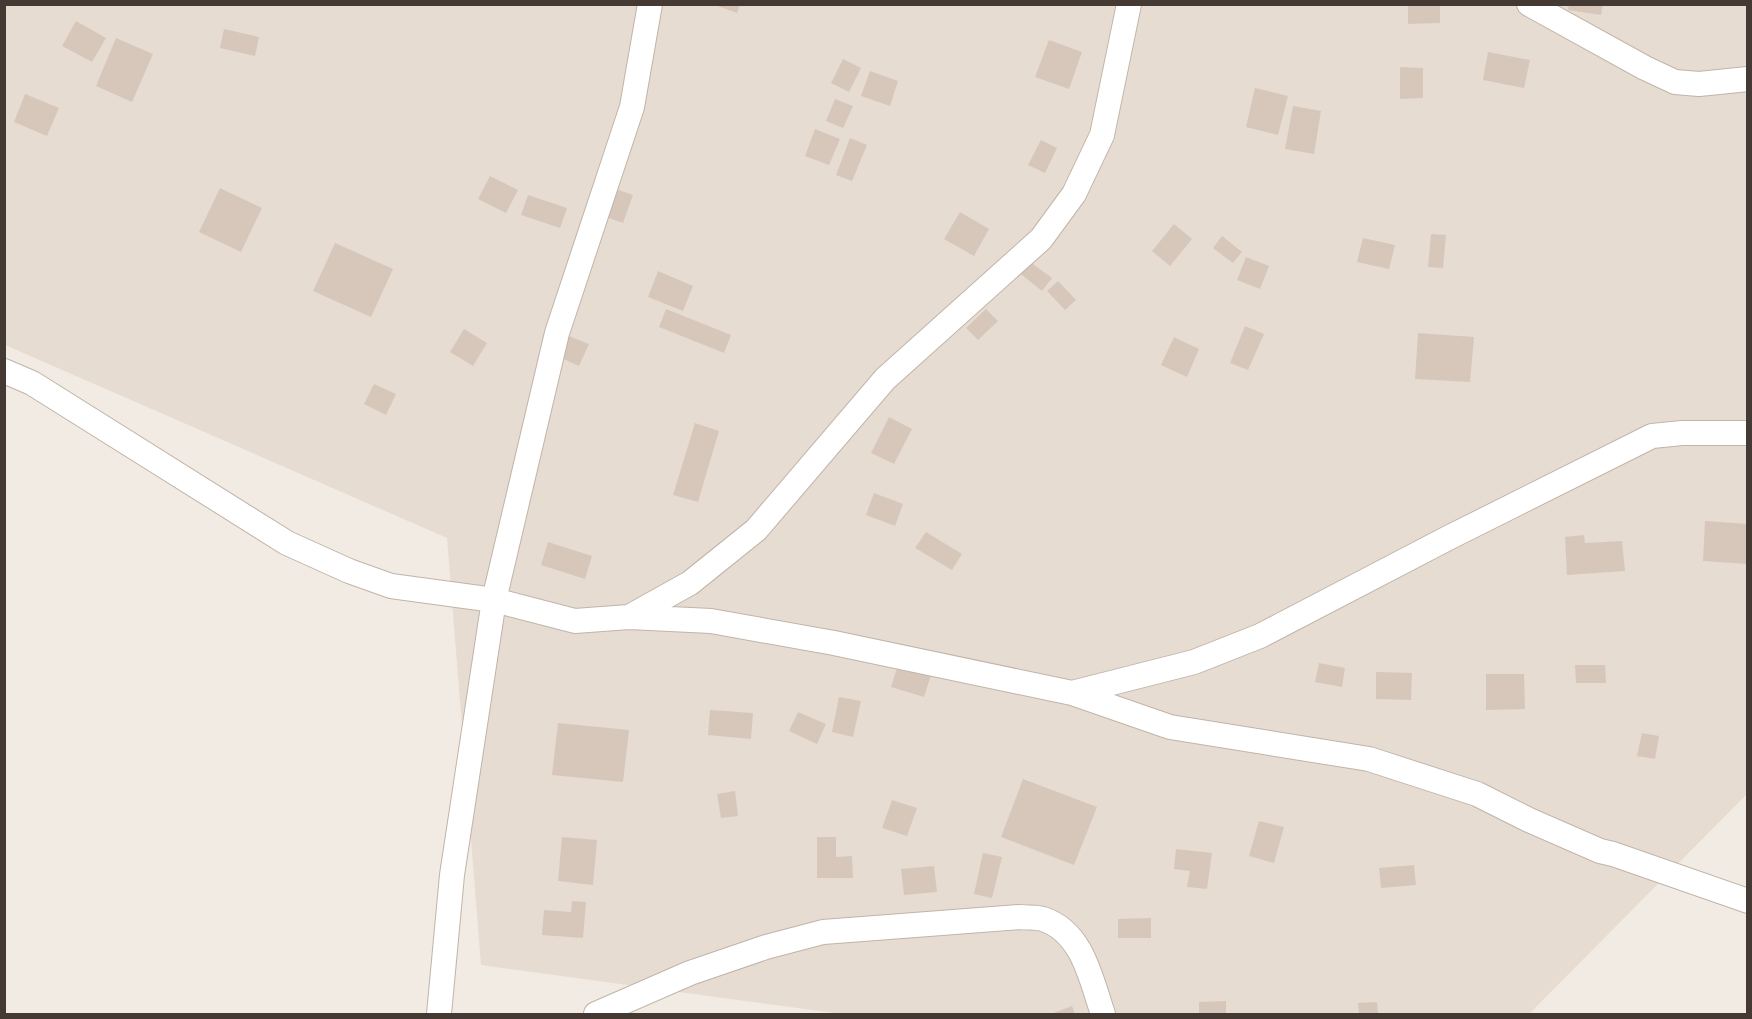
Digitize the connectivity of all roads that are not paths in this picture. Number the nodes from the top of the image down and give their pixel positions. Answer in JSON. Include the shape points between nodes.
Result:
{"nodes":[{"id":1,"x":650,"y":4,"type":"edge"},
{"id":2,"x":1129,"y":4,"type":"edge"},
{"id":3,"x":1529,"y":4,"type":"edge"},
{"id":4,"x":1748,"y":79,"type":"edge"},
{"id":5,"x":4,"y":371,"type":"edge"},
{"id":6,"x":1748,"y":433,"type":"edge"},
{"id":7,"x":494,"y":600,"type":"junction"},
{"id":8,"x":629,"y":617,"type":"junction"},
{"id":9,"x":1072,"y":693,"type":"junction"},
{"id":10,"x":1748,"y":901,"type":"edge"},
{"id":11,"x":439,"y":1014,"type":"edge"},
{"id":12,"x":596,"y":1014,"type":"edge"},
{"id":13,"x":1103,"y":1014,"type":"edge"}],
"edges":[{"from":1,"to":7,"type":"street","via":[[632,107],[557,333]]},
{"from":2,"to":8,"type":"street","via":[[1102,135],[1074,194],[1041,239],[885,379],[756,530],[690,583]]},
{"from":3,"to":4,"type":"street","via":[[1675,82]]},
{"from":5,"to":7,"type":"street","via":[[32,383],[287,543],[391,586]]},
{"from":6,"to":9,"type":"street","via":[[1652,436],[1260,636],[1194,662]]},
{"from":7,"to":8,"type":"street","via":[[575,621]]},
{"from":7,"to":11,"type":"street","via":[[452,875]]},
{"from":8,"to":9,"type":"street","via":[[711,621]]},
{"from":9,"to":10,"type":"street","via":[[1170,727],[1369,759],[1478,794],[1600,851]]},
{"from":12,"to":13,"type":"street","via":[[690,974],[822,932],[1020,917],[1043,919],[1063,930],[1080,949]]}]}
